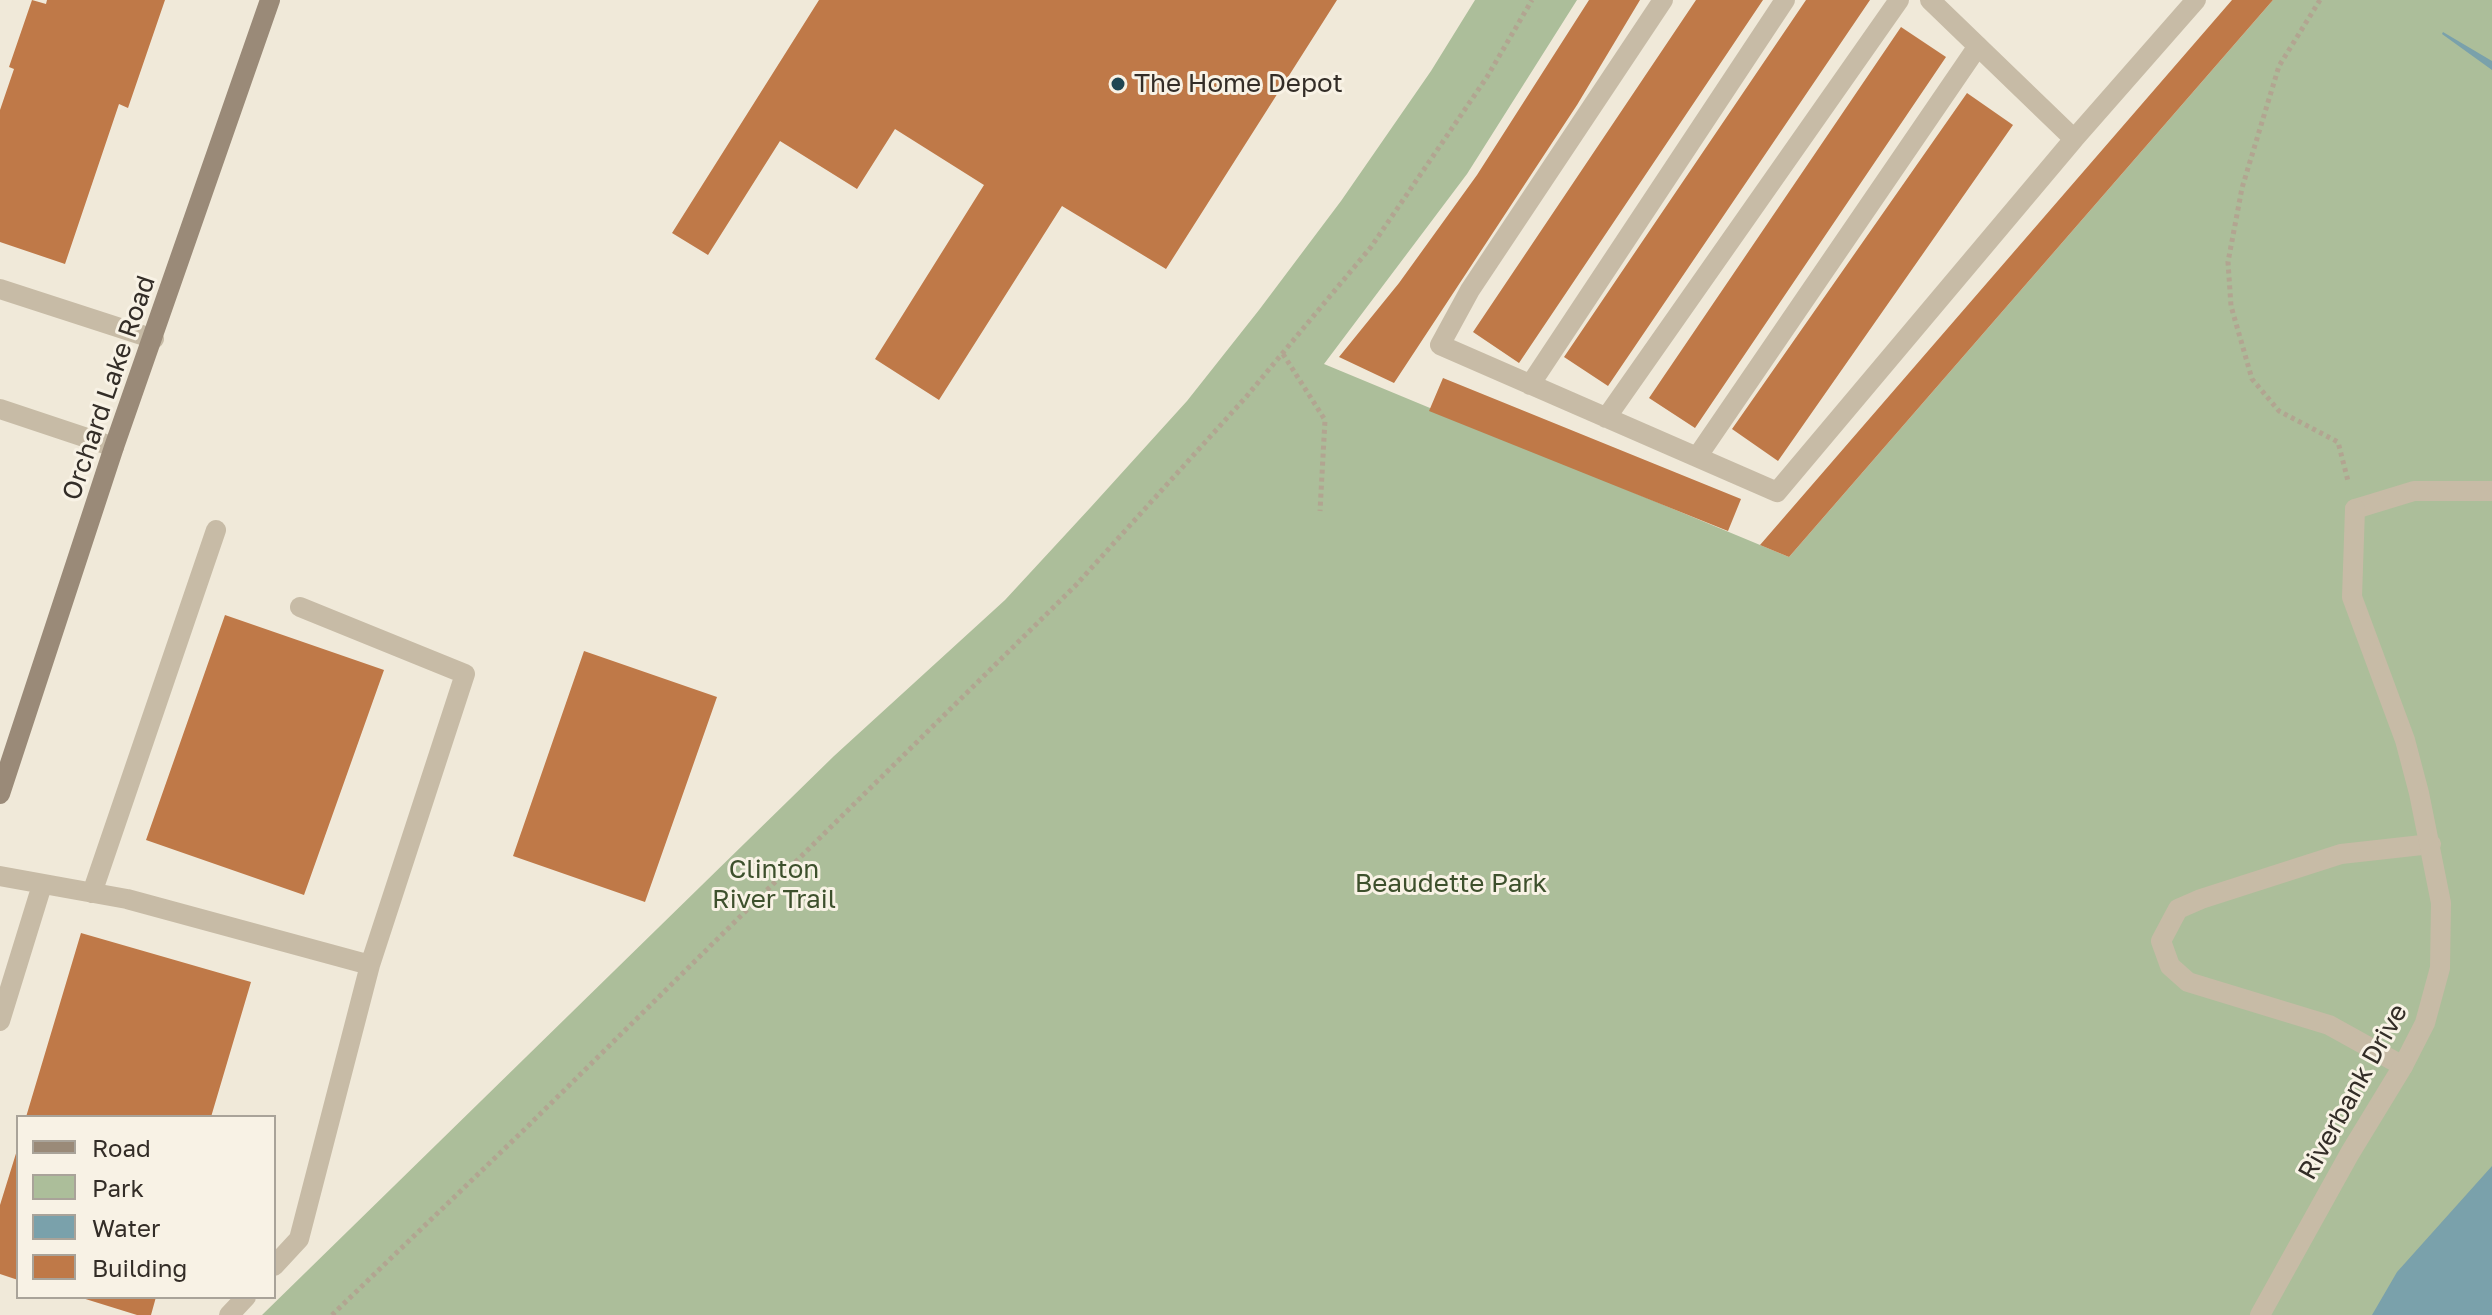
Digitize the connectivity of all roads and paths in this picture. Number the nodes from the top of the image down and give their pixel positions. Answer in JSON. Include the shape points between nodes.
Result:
{"nodes":[{"id":1,"x":270,"y":0,"type":"edge"},
{"id":2,"x":1532,"y":0,"type":"edge"},
{"id":3,"x":1663,"y":0,"type":"edge"},
{"id":4,"x":1785,"y":0,"type":"edge"},
{"id":5,"x":1899,"y":0,"type":"edge"},
{"id":6,"x":1930,"y":0,"type":"edge"},
{"id":7,"x":2196,"y":0,"type":"edge"},
{"id":8,"x":2320,"y":0,"type":"edge"},
{"id":9,"x":1978,"y":46,"type":"junction"},
{"id":10,"x":2074,"y":139,"type":"junction"},
{"id":11,"x":0,"y":289,"type":"edge"},
{"id":12,"x":154,"y":339,"type":"junction"},
{"id":13,"x":1283,"y":354,"type":"junction"},
{"id":14,"x":1530,"y":385,"type":"junction"},
{"id":15,"x":0,"y":409,"type":"edge"},
{"id":16,"x":1606,"y":418,"type":"junction"},
{"id":17,"x":114,"y":447,"type":"junction"},
{"id":18,"x":1697,"y":457,"type":"junction"},
{"id":19,"x":2492,"y":491,"type":"edge"},
{"id":20,"x":2355,"y":509,"type":"junction"},
{"id":21,"x":1320,"y":511,"type":"dead end"},
{"id":22,"x":216,"y":530,"type":"dead end"},
{"id":23,"x":300,"y":607,"type":"dead end"},
{"id":24,"x":0,"y":794,"type":"edge"},
{"id":25,"x":2431,"y":844,"type":"junction"},
{"id":26,"x":0,"y":876,"type":"edge"},
{"id":27,"x":42,"y":885,"type":"junction"},
{"id":28,"x":92,"y":893,"type":"junction"},
{"id":29,"x":370,"y":965,"type":"junction"},
{"id":30,"x":0,"y":1021,"type":"edge"},
{"id":31,"x":2403,"y":1066,"type":"junction"},
{"id":32,"x":276,"y":1264,"type":"edge"},
{"id":33,"x":244,"y":1299,"type":"edge"},
{"id":34,"x":229,"y":1315,"type":"edge"},
{"id":35,"x":332,"y":1315,"type":"edge"},
{"id":36,"x":2260,"y":1315,"type":"edge"}],
"edges":[{"from":1,"to":12,"type":"main road","name":"Orchard Lake Road"},
{"from":2,"to":13,"type":"path","via":[[1487,77],[1371,247]]},
{"from":3,"to":14,"type":"street","via":[[1470,290],[1440,345]]},
{"from":4,"to":14,"type":"street"},
{"from":5,"to":16,"type":"street"},
{"from":6,"to":9,"type":"street"},
{"from":7,"to":10,"type":"street"},
{"from":8,"to":20,"type":"path","via":[[2279,66],[2242,188],[2228,262],[2231,306],[2252,379],[2279,411],[2338,442]]},
{"from":9,"to":10,"type":"street"},
{"from":9,"to":18,"type":"street"},
{"from":10,"to":18,"type":"street","via":[[1777,492]]},
{"from":11,"to":12,"type":"street"},
{"from":12,"to":17,"type":"main road","name":"Orchard Lake Road"},
{"from":13,"to":21,"type":"path","via":[[1325,420]]},
{"from":13,"to":35,"type":"path","via":[[1076,585]]},
{"from":14,"to":16,"type":"street"},
{"from":15,"to":17,"type":"street"},
{"from":16,"to":18,"type":"street"},
{"from":17,"to":24,"type":"main road","name":"Orchard Lake Road"},
{"from":19,"to":20,"type":"street","via":[[2414,491]]},
{"from":20,"to":25,"type":"street","name":"Riverbank Drive","via":[[2352,597],[2405,740]]},
{"from":22,"to":28,"type":"street"},
{"from":23,"to":29,"type":"street","via":[[465,674]]},
{"from":25,"to":31,"type":"street","name":"Riverbank Drive","via":[[2441,903],[2440,968],[2425,1023]]},
{"from":25,"to":31,"type":"street","via":[[2341,854],[2214,894],[2178,909],[2161,941],[2170,966],[2188,982],[2329,1025]]},
{"from":26,"to":27,"type":"street"},
{"from":27,"to":28,"type":"street"},
{"from":27,"to":30,"type":"street"},
{"from":28,"to":29,"type":"street"},
{"from":29,"to":32,"type":"street","via":[[299,1239]]},
{"from":31,"to":36,"type":"street","name":"Riverbank Drive"},
{"from":33,"to":34,"type":"street"}]}
